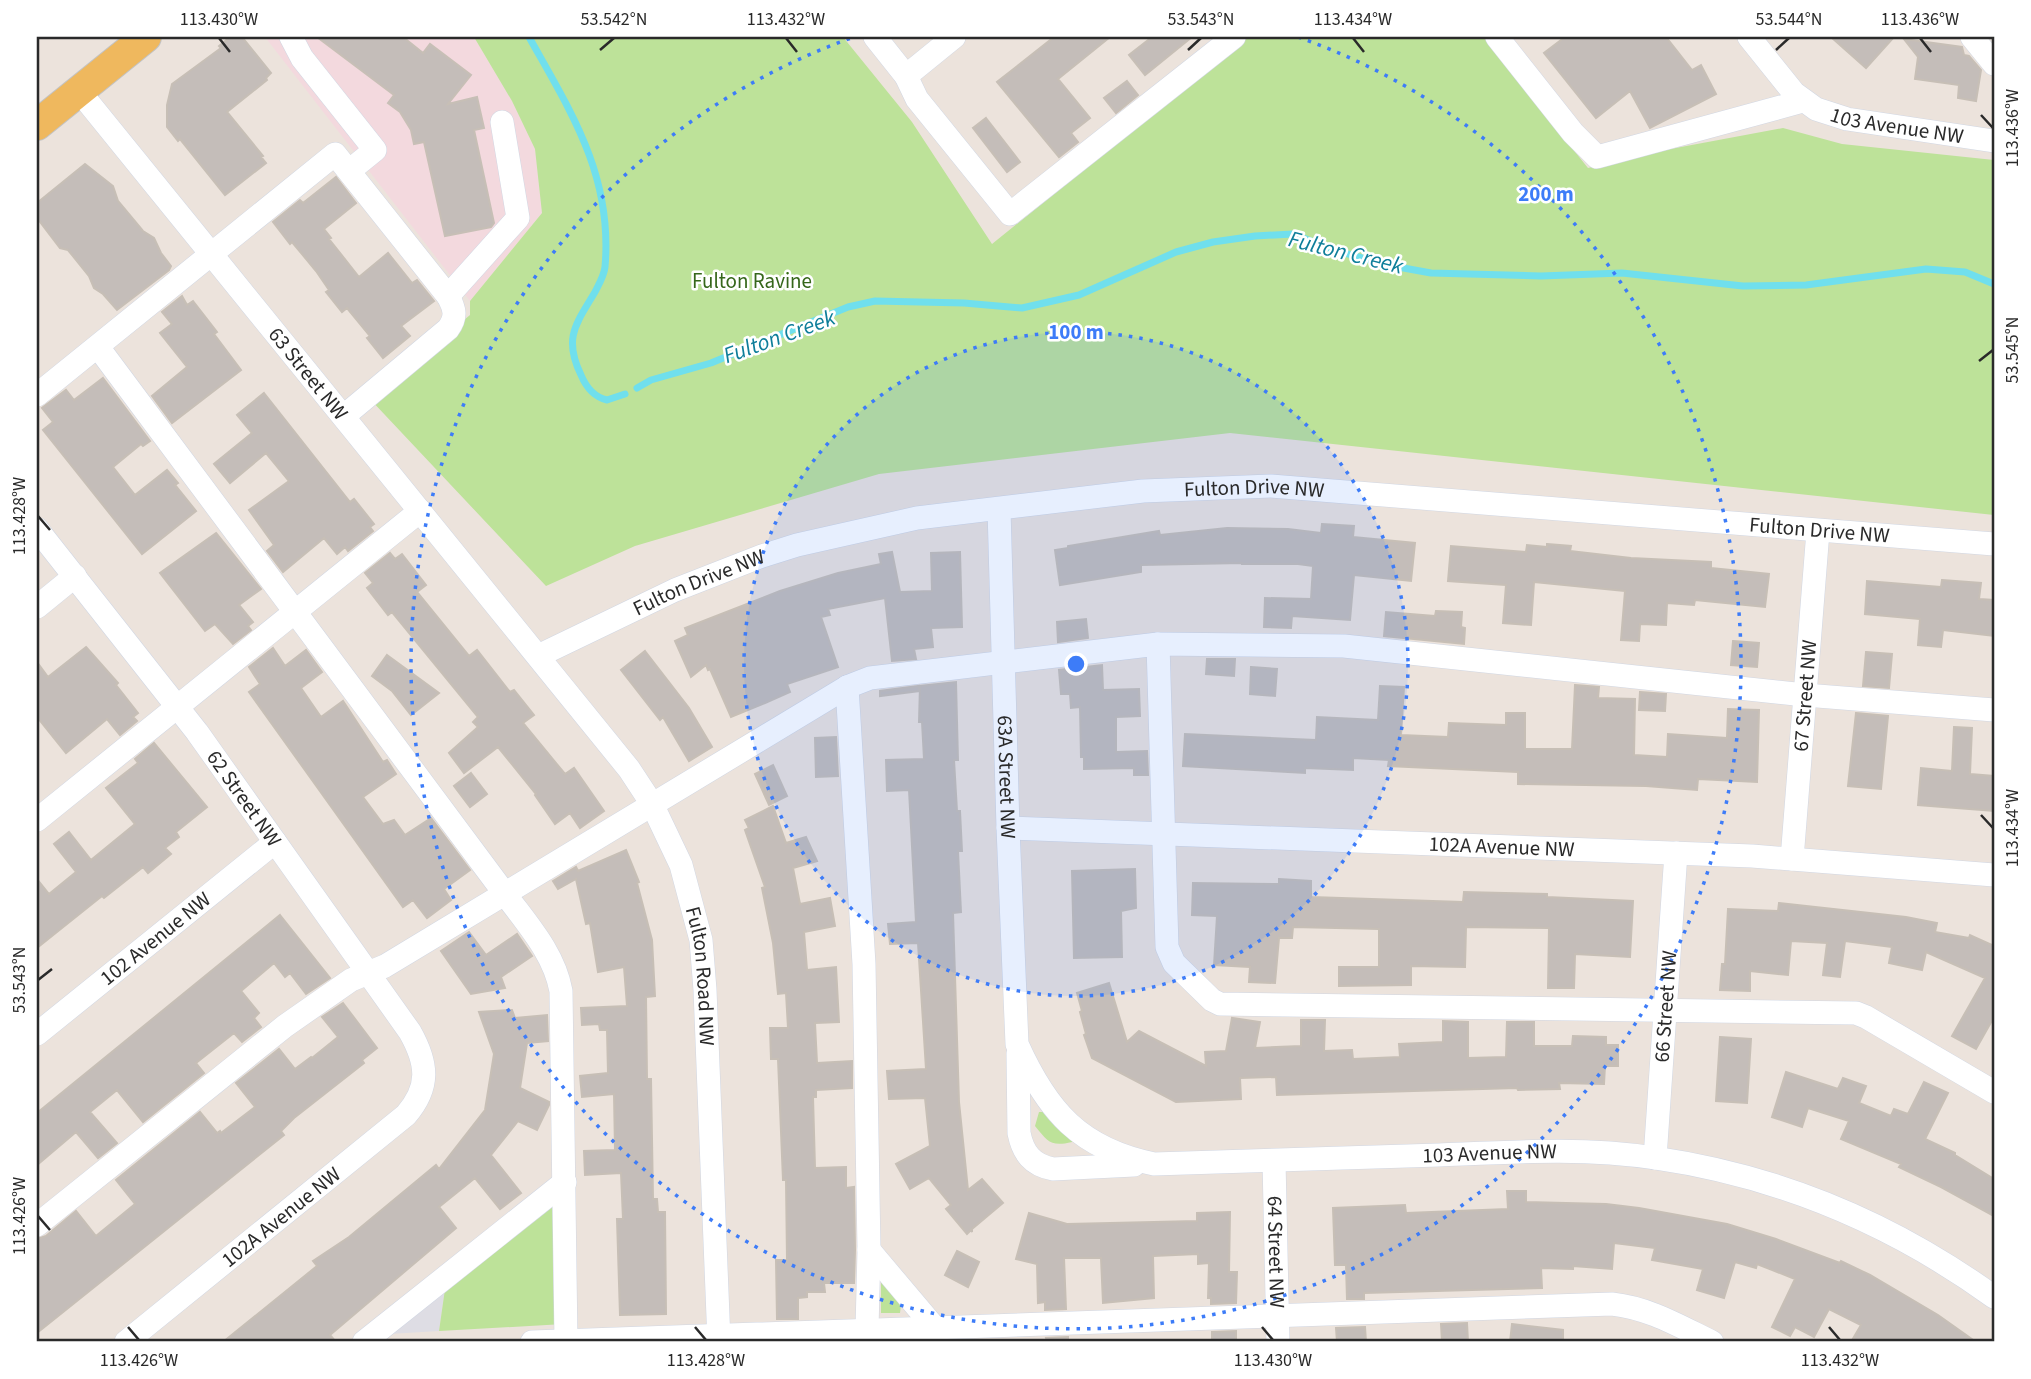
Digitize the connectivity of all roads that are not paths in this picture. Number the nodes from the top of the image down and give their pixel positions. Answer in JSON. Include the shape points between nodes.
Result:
{"nodes":[{"id":1,"x":291,"y":37,"type":"edge"},
{"id":2,"x":954,"y":37,"type":"edge"},
{"id":3,"x":1234,"y":37,"type":"edge"},
{"id":4,"x":1497,"y":37,"type":"edge"},
{"id":5,"x":1749,"y":37,"type":"edge"},
{"id":6,"x":1972,"y":37,"type":"edge"},
{"id":7,"x":143,"y":38,"type":"edge"},
{"id":8,"x":882,"y":39,"type":"edge"},
{"id":9,"x":1994,"y":64,"type":"edge"},
{"id":10,"x":906,"y":76,"type":"junction"},
{"id":11,"x":79,"y":91,"type":"junction"},
{"id":12,"x":1803,"y":101,"type":"junction"},
{"id":13,"x":502,"y":122,"type":"dead end"},
{"id":14,"x":37,"y":125,"type":"edge"},
{"id":15,"x":1994,"y":141,"type":"edge"},
{"id":16,"x":349,"y":170,"type":"junction"},
{"id":17,"x":213,"y":254,"type":"junction"},
{"id":18,"x":448,"y":296,"type":"junction"},
{"id":19,"x":97,"y":347,"type":"junction"},
{"id":20,"x":37,"y":395,"type":"edge"},
{"id":21,"x":344,"y":416,"type":"junction"},
{"id":22,"x":999,"y":509,"type":"junction"},
{"id":23,"x":420,"y":511,"type":"junction"},
{"id":24,"x":37,"y":529,"type":"edge"},
{"id":25,"x":1818,"y":531,"type":"junction"},
{"id":26,"x":1994,"y":544,"type":"edge"},
{"id":27,"x":75,"y":576,"type":"junction"},
{"id":28,"x":37,"y":607,"type":"edge"},
{"id":29,"x":296,"y":612,"type":"junction"},
{"id":30,"x":1158,"y":644,"type":"junction"},
{"id":31,"x":538,"y":656,"type":"junction"},
{"id":32,"x":1003,"y":662,"type":"junction"},
{"id":33,"x":847,"y":687,"type":"junction"},
{"id":34,"x":1805,"y":695,"type":"junction"},
{"id":35,"x":178,"y":706,"type":"junction"},
{"id":36,"x":1994,"y":710,"type":"edge"},
{"id":37,"x":652,"y":804,"type":"junction"},
{"id":38,"x":37,"y":820,"type":"edge"},
{"id":39,"x":1008,"y":828,"type":"junction"},
{"id":40,"x":1163,"y":832,"type":"junction"},
{"id":41,"x":275,"y":842,"type":"junction"},
{"id":42,"x":1676,"y":853,"type":"junction"},
{"id":43,"x":1791,"y":859,"type":"junction"},
{"id":44,"x":1961,"y":873,"type":"junction"},
{"id":45,"x":1994,"y":875,"type":"edge"},
{"id":46,"x":1994,"y":885,"type":"edge"},
{"id":47,"x":505,"y":894,"type":"junction"},
{"id":48,"x":368,"y":973,"type":"junction"},
{"id":49,"x":1665,"y":1009,"type":"junction"},
{"id":50,"x":37,"y":1034,"type":"edge"},
{"id":51,"x":1017,"y":1044,"type":"junction"},
{"id":52,"x":424,"y":1082,"type":"joint"},
{"id":53,"x":1994,"y":1092,"type":"edge"},
{"id":54,"x":1061,"y":1116,"type":"joint"},
{"id":55,"x":1655,"y":1158,"type":"junction"},
{"id":56,"x":1030,"y":1159,"type":"joint"},
{"id":57,"x":1274,"y":1161,"type":"junction"},
{"id":58,"x":1154,"y":1164,"type":"junction"},
{"id":59,"x":565,"y":1182,"type":"junction"},
{"id":60,"x":37,"y":1225,"type":"edge"},
{"id":61,"x":869,"y":1250,"type":"junction"},
{"id":62,"x":1994,"y":1297,"type":"edge"},
{"id":63,"x":1277,"y":1315,"type":"junction"},
{"id":64,"x":934,"y":1327,"type":"junction"},
{"id":65,"x":867,"y":1329,"type":"junction"},
{"id":66,"x":719,"y":1339,"type":"edge"},
{"id":67,"x":566,"y":1341,"type":"edge"},
{"id":68,"x":126,"y":1342,"type":"edge"},
{"id":69,"x":364,"y":1342,"type":"edge"},
{"id":70,"x":532,"y":1342,"type":"edge"},
{"id":71,"x":1278,"y":1342,"type":"edge"},
{"id":72,"x":1712,"y":1342,"type":"edge"}],
"edges":[{"from":1,"to":16,"type":"street","via":[[302,58],[375,150]]},
{"from":2,"to":10,"type":"street"},
{"from":3,"to":10,"type":"street","via":[[1010,214],[917,99]]},
{"from":4,"to":12,"type":"street","via":[[1597,157]]},
{"from":5,"to":12,"type":"street"},
{"from":6,"to":9,"type":"street"},
{"from":7,"to":11,"type":"main road"},
{"from":8,"to":10,"type":"street"},
{"from":11,"to":14,"type":"main road"},
{"from":11,"to":17,"type":"street","name":"63 Street NW"},
{"from":12,"to":15,"type":"street","name":"103 Avenue NW","via":[[1847,119]]},
{"from":13,"to":18,"type":"street","via":[[518,218]]},
{"from":16,"to":17,"type":"street","via":[[335,154]]},
{"from":16,"to":18,"type":"street"},
{"from":17,"to":19,"type":"street"},
{"from":17,"to":21,"type":"street","name":"63 Street NW"},
{"from":18,"to":21,"type":"street","via":[[455,312],[448,329]]},
{"from":19,"to":20,"type":"street"},
{"from":19,"to":29,"type":"street"},
{"from":21,"to":23,"type":"street","name":"63 Street NW"},
{"from":22,"to":25,"type":"street","name":"Fulton Drive NW","via":[[1143,491],[1271,486]]},
{"from":22,"to":31,"type":"street","name":"Fulton Drive NW","via":[[875,526],[762,556],[634,608]]},
{"from":22,"to":32,"type":"street","name":"63A Street NW"},
{"from":23,"to":29,"type":"street"},
{"from":23,"to":31,"type":"street","name":"63 Street NW"},
{"from":24,"to":27,"type":"street","name":"62 Street NW"},
{"from":25,"to":26,"type":"street","name":"Fulton Drive NW"},
{"from":25,"to":34,"type":"street","name":"67 Street NW"},
{"from":27,"to":28,"type":"street"},
{"from":27,"to":35,"type":"street","name":"62 Street NW"},
{"from":29,"to":35,"type":"street"},
{"from":29,"to":47,"type":"street"},
{"from":30,"to":32,"type":"street"},
{"from":30,"to":34,"type":"street","via":[[1344,646]]},
{"from":30,"to":40,"type":"street"},
{"from":31,"to":37,"type":"street","name":"Fulton Road NW"},
{"from":32,"to":33,"type":"street","via":[[870,678]]},
{"from":32,"to":39,"type":"street","name":"63A Street NW"},
{"from":33,"to":37,"type":"street"},
{"from":33,"to":61,"type":"street","via":[[864,964]]},
{"from":34,"to":36,"type":"street"},
{"from":34,"to":43,"type":"street","name":"67 Street NW"},
{"from":35,"to":38,"type":"street"},
{"from":35,"to":41,"type":"street","name":"62 Street NW"},
{"from":37,"to":47,"type":"street"},
{"from":37,"to":66,"type":"street","name":"Fulton Road NW","via":[[681,865],[701,940]]},
{"from":39,"to":40,"type":"street","name":"102A Avenue NW"},
{"from":39,"to":51,"type":"street","name":"63A Street NW"},
{"from":40,"to":42,"type":"street","name":"102A Avenue NW"},
{"from":40,"to":49,"type":"street","via":[[1169,956],[1220,1004]]},
{"from":41,"to":48,"type":"street","name":"62 Street NW"},
{"from":41,"to":50,"type":"street","name":"102 Avenue NW"},
{"from":42,"to":43,"type":"street","name":"102A Avenue NW"},
{"from":42,"to":49,"type":"street","name":"66 Street NW"},
{"from":43,"to":44,"type":"street","name":"102A Avenue NW"},
{"from":44,"to":45,"type":"street","name":"102A Avenue NW"},
{"from":44,"to":46,"type":"street"},
{"from":47,"to":48,"type":"street"},
{"from":47,"to":59,"type":"street","via":[[548,953],[559,978]]},
{"from":48,"to":52,"type":"street","name":"62 Street NW","via":[[419,1048]]},
{"from":48,"to":60,"type":"street","via":[[285,1026]]},
{"from":49,"to":53,"type":"street","via":[[1856,1013]]},
{"from":49,"to":55,"type":"street","name":"66 Street NW"},
{"from":51,"to":54,"type":"street","name":"63A Street NW","via":[[1037,1084]]},
{"from":51,"to":56,"type":"street","name":"63A Street NW","via":[[1021,1143]]},
{"from":52,"to":68,"type":"street","name":"102A Avenue NW","via":[[415,1104],[394,1126]]},
{"from":54,"to":58,"type":"street","name":"103 Avenue NW","via":[[1109,1152]]},
{"from":55,"to":57,"type":"street","name":"103 Avenue NW","via":[[1543,1152]]},
{"from":55,"to":62,"type":"street","name":"103 Avenue NW","via":[[1754,1178],[1856,1215]]},
{"from":56,"to":58,"type":"street","name":"103 Avenue NW","via":[[1053,1168]]},
{"from":57,"to":58,"type":"street","name":"103 Avenue NW"},
{"from":57,"to":63,"type":"street","name":"64 Street NW"},
{"from":59,"to":67,"type":"street"},
{"from":59,"to":69,"type":"street"},
{"from":61,"to":64,"type":"street"},
{"from":61,"to":65,"type":"street"},
{"from":63,"to":64,"type":"street"},
{"from":63,"to":71,"type":"street","name":"64 Street NW"},
{"from":63,"to":72,"type":"street","via":[[1612,1304],[1650,1312]]},
{"from":64,"to":65,"type":"street"},
{"from":65,"to":66,"type":"street"},
{"from":66,"to":67,"type":"street"},
{"from":67,"to":70,"type":"street"}]}
